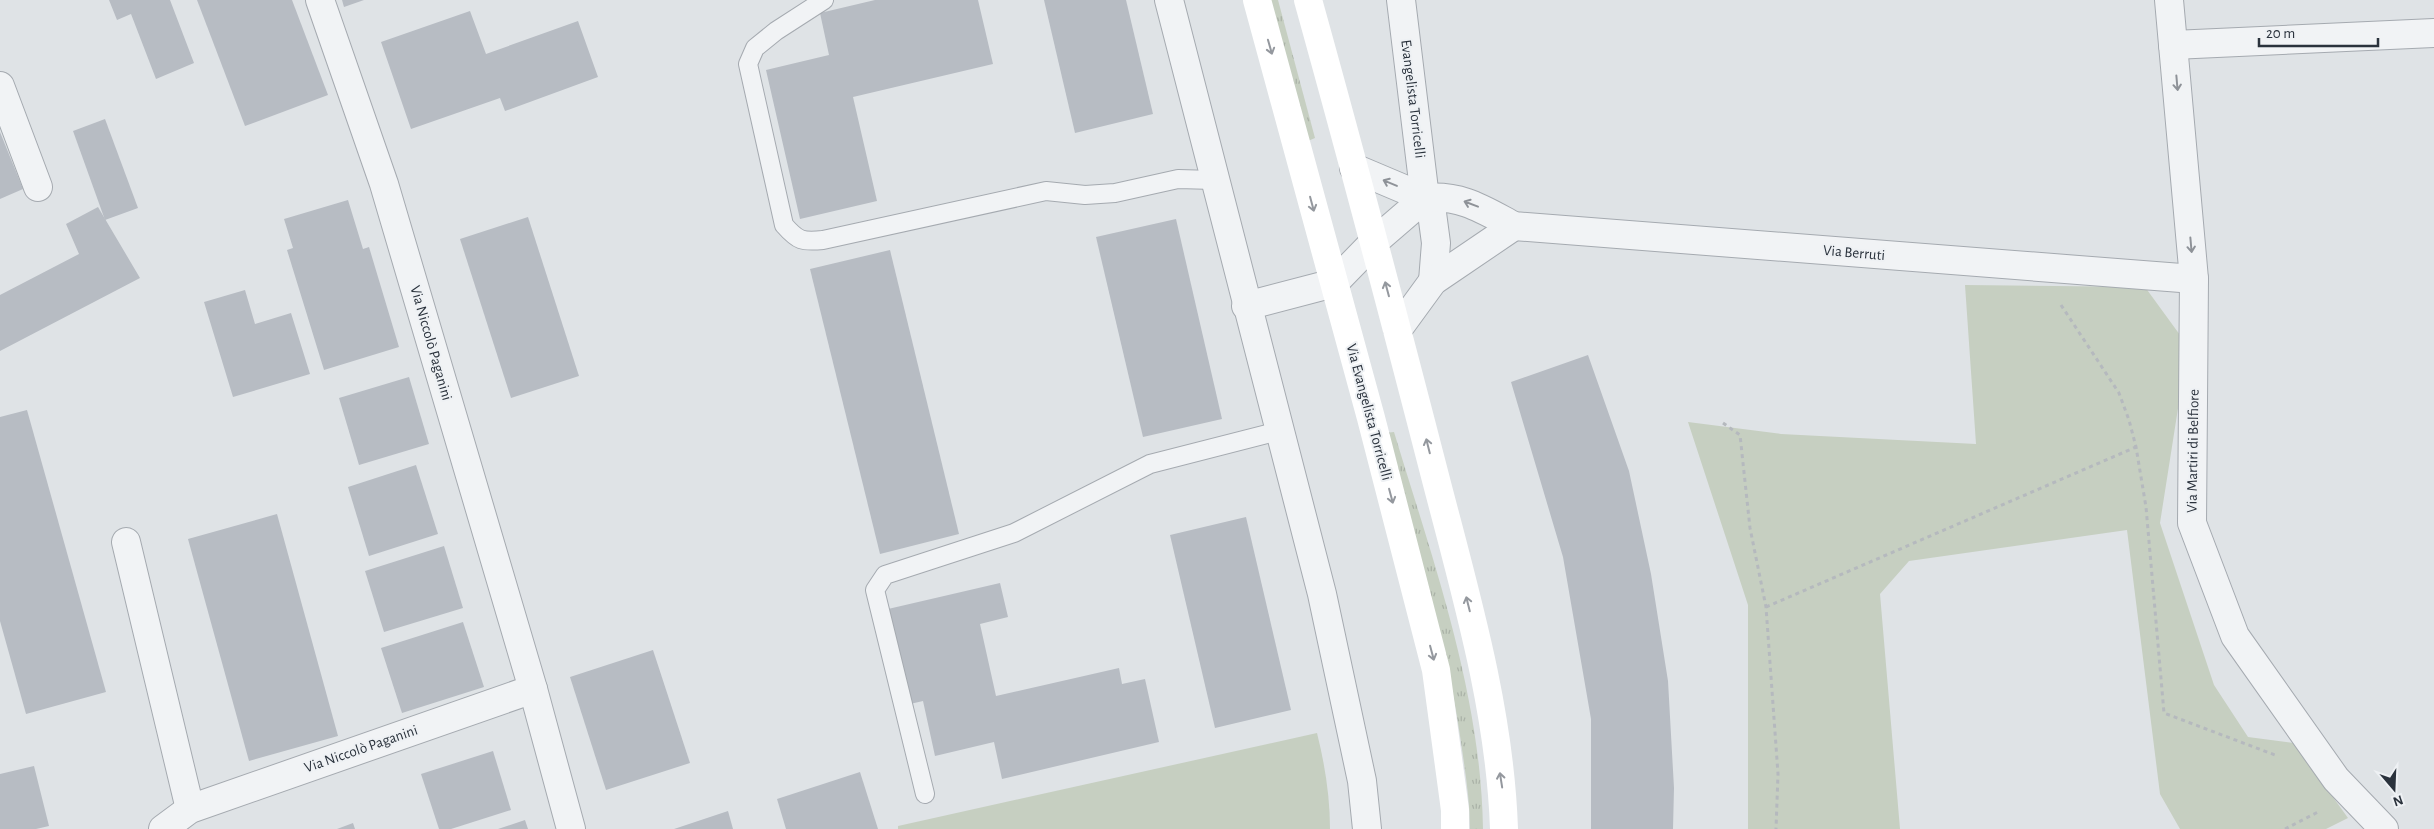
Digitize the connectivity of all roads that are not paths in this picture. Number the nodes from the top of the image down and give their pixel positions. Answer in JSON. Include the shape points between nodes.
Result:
{"nodes":[{"id":1,"x":320,"y":0,"type":"edge"},
{"id":2,"x":824,"y":0,"type":"edge"},
{"id":3,"x":1168,"y":0,"type":"edge"},
{"id":4,"x":1256,"y":0,"type":"edge"},
{"id":5,"x":1308,"y":0,"type":"edge"},
{"id":6,"x":1401,"y":0,"type":"edge"},
{"id":7,"x":2169,"y":0,"type":"edge"},
{"id":8,"x":2434,"y":33,"type":"edge"},
{"id":9,"x":2173,"y":45,"type":"junction"},
{"id":10,"x":0,"y":86,"type":"edge"},
{"id":11,"x":1354,"y":168,"type":"junction"},
{"id":12,"x":1214,"y":180,"type":"junction"},
{"id":13,"x":38,"y":187,"type":"dead end"},
{"id":14,"x":1428,"y":198,"type":"junction"},
{"id":15,"x":1514,"y":226,"type":"junction"},
{"id":16,"x":1374,"y":242,"type":"junction"},
{"id":17,"x":2194,"y":279,"type":"junction"},
{"id":18,"x":1433,"y":281,"type":"junction"},
{"id":19,"x":1334,"y":284,"type":"junction"},
{"id":20,"x":1246,"y":306,"type":"junction"},
{"id":21,"x":1398,"y":329,"type":"junction"},
{"id":22,"x":1279,"y":431,"type":"junction"},
{"id":23,"x":126,"y":542,"type":"dead end"},
{"id":24,"x":533,"y":689,"type":"junction"},
{"id":25,"x":925,"y":794,"type":"dead end"},
{"id":26,"x":190,"y":809,"type":"junction"},
{"id":27,"x":163,"y":829,"type":"edge"},
{"id":28,"x":571,"y":829,"type":"edge"},
{"id":29,"x":1367,"y":829,"type":"edge"},
{"id":30,"x":1455,"y":829,"type":"edge"},
{"id":31,"x":1504,"y":829,"type":"edge"},
{"id":32,"x":2384,"y":829,"type":"edge"}],
"edges":[{"from":1,"to":24,"type":"street","name":"Via Niccolò Paganini","via":[[384,184]]},
{"from":2,"to":12,"type":"lane","via":[[755,48],[748,64],[784,225],[796,238],[807,242],[823,240],[1046,191],[1100,194],[1178,179]]},
{"from":3,"to":12,"type":"street"},
{"from":4,"to":19,"type":"street","name":"Via Evangelista Torricelli","one_way":true},
{"from":5,"to":11,"type":"street"},
{"from":6,"to":14,"type":"street","name":"Evangelista Torricelli"},
{"from":7,"to":9,"type":"street","name":"Via Martiri di Belfiore"},
{"from":8,"to":9,"type":"street"},
{"from":9,"to":17,"type":"street","name":"Via Martiri di Belfiore","one_way":true},
{"from":10,"to":13,"type":"street"},
{"from":14,"to":11,"type":"street","name":"Via Berruti","one_way":true},
{"from":11,"to":16,"type":"street"},
{"from":12,"to":20,"type":"street"},
{"from":15,"to":14,"type":"street","name":"Via Berruti","one_way":true,"via":[[1474,204],[1450,197]]},
{"from":14,"to":16,"type":"street"},
{"from":14,"to":18,"type":"street","name":"Evangelista Torricelli","via":[[1436,243]]},
{"from":15,"to":17,"type":"street","name":"Via Berruti"},
{"from":15,"to":18,"type":"street"},
{"from":16,"to":19,"type":"street"},
{"from":21,"to":16,"type":"street","one_way":true},
{"from":17,"to":32,"type":"street","name":"Via Martiri di Belfiore","via":[[2192,523],[2235,636],[2336,779]]},
{"from":18,"to":21,"type":"street"},
{"from":19,"to":20,"type":"street"},
{"from":19,"to":30,"type":"street","name":"Via Evangelista Torricelli","one_way":true,"via":[[1436,670]]},
{"from":20,"to":22,"type":"street"},
{"from":31,"to":21,"type":"street","one_way":true,"via":[[1503,794],[1481,655]]},
{"from":22,"to":25,"type":"lane","via":[[1150,464],[1014,533],[885,576],[875,590]]},
{"from":22,"to":29,"type":"street","via":[[1322,594],[1362,781]]},
{"from":23,"to":26,"type":"street"},
{"from":24,"to":26,"type":"street","name":"Via Niccolò Paganini"},
{"from":24,"to":28,"type":"street","name":"Via Niccolò Paganini"},
{"from":26,"to":27,"type":"street","name":"Via Niccolò Paganini"}]}
